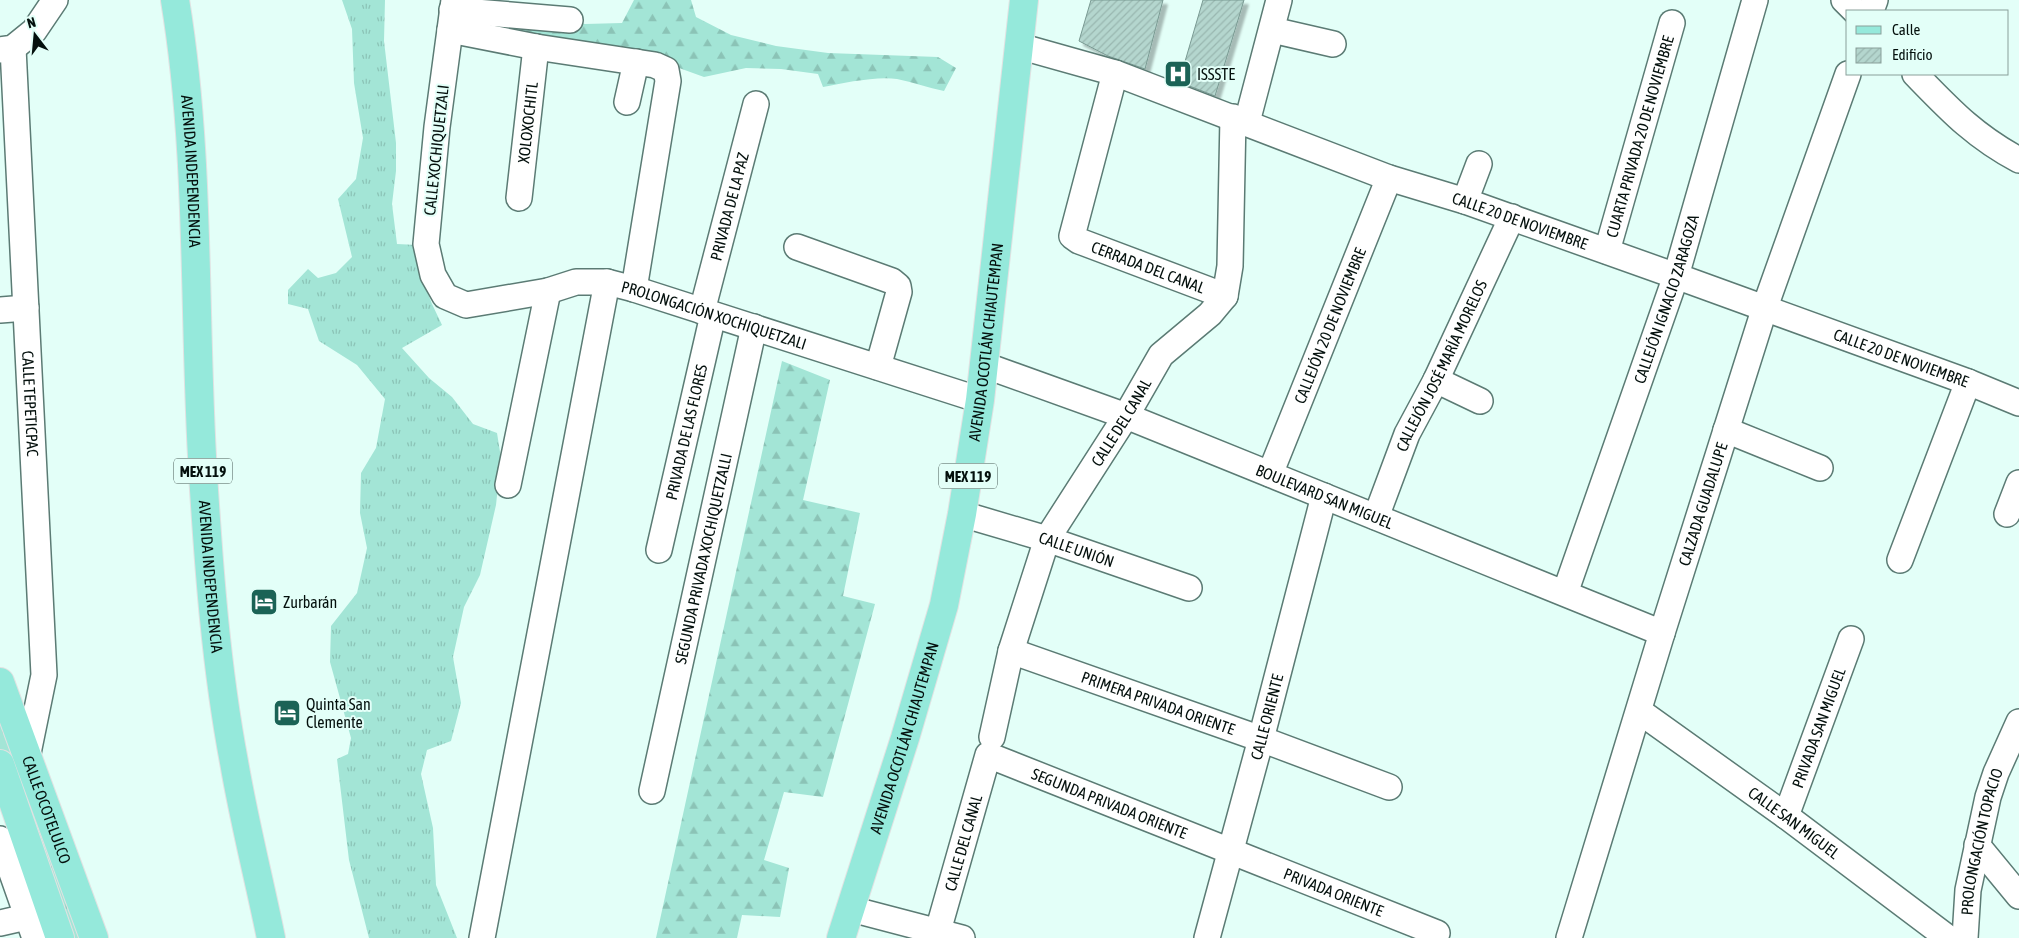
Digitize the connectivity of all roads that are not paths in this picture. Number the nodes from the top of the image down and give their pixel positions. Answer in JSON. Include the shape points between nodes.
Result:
{"nodes":[{"id":1,"x":55,"y":0,"type":"edge"},
{"id":2,"x":175,"y":0,"type":"edge"},
{"id":3,"x":192,"y":0,"type":"edge"},
{"id":4,"x":1024,"y":0,"type":"edge"},
{"id":5,"x":1279,"y":0,"type":"edge"},
{"id":6,"x":1755,"y":0,"type":"edge"},
{"id":7,"x":1844,"y":0,"type":"edge"},
{"id":8,"x":1854,"y":10,"type":"edge"},
{"id":9,"x":452,"y":13,"type":"edge"},
{"id":10,"x":570,"y":20,"type":"dead end"},
{"id":11,"x":1672,"y":23,"type":"dead end"},
{"id":12,"x":1272,"y":30,"type":"junction"},
{"id":13,"x":1333,"y":44,"type":"dead end"},
{"id":14,"x":1019,"y":46,"type":"junction"},
{"id":15,"x":536,"y":47,"type":"junction"},
{"id":16,"x":6,"y":49,"type":"edge"},
{"id":17,"x":636,"y":62,"type":"junction"},
{"id":18,"x":1115,"y":73,"type":"junction"},
{"id":19,"x":1848,"y":75,"type":"edge"},
{"id":20,"x":1916,"y":75,"type":"edge"},
{"id":21,"x":627,"y":102,"type":"dead end"},
{"id":22,"x":756,"y":104,"type":"dead end"},
{"id":23,"x":1240,"y":120,"type":"junction"},
{"id":24,"x":2019,"y":160,"type":"edge"},
{"id":25,"x":1479,"y":164,"type":"dead end"},
{"id":26,"x":1389,"y":178,"type":"junction"},
{"id":27,"x":519,"y":198,"type":"dead end"},
{"id":28,"x":1465,"y":201,"type":"junction"},
{"id":29,"x":1512,"y":217,"type":"junction"},
{"id":30,"x":797,"y":247,"type":"dead end"},
{"id":31,"x":1607,"y":251,"type":"junction"},
{"id":32,"x":1676,"y":276,"type":"junction"},
{"id":33,"x":607,"y":282,"type":"junction"},
{"id":34,"x":634,"y":289,"type":"junction"},
{"id":35,"x":548,"y":291,"type":"junction"},
{"id":36,"x":445,"y":296,"type":"joint"},
{"id":37,"x":1225,"y":296,"type":"junction"},
{"id":38,"x":1765,"y":307,"type":"junction"},
{"id":39,"x":26,"y":308,"type":"junction"},
{"id":40,"x":0,"y":310,"type":"edge"},
{"id":41,"x":707,"y":313,"type":"junction"},
{"id":42,"x":754,"y":327,"type":"junction"},
{"id":43,"x":984,"y":365,"type":"junction"},
{"id":44,"x":878,"y":367,"type":"junction"},
{"id":45,"x":1436,"y":380,"type":"junction"},
{"id":46,"x":1968,"y":382,"type":"junction"},
{"id":47,"x":980,"y":400,"type":"junction"},
{"id":48,"x":1480,"y":401,"type":"dead end"},
{"id":49,"x":2019,"y":403,"type":"edge"},
{"id":50,"x":1126,"y":416,"type":"junction"},
{"id":51,"x":1726,"y":430,"type":"junction"},
{"id":52,"x":1820,"y":468,"type":"dead end"},
{"id":53,"x":1270,"y":474,"type":"junction"},
{"id":54,"x":2019,"y":483,"type":"edge"},
{"id":55,"x":508,"y":485,"type":"dead end"},
{"id":56,"x":1324,"y":496,"type":"junction"},
{"id":57,"x":962,"y":514,"type":"junction"},
{"id":58,"x":2007,"y":514,"type":"dead end"},
{"id":59,"x":1376,"y":517,"type":"junction"},
{"id":60,"x":1046,"y":539,"type":"junction"},
{"id":61,"x":659,"y":550,"type":"dead end"},
{"id":62,"x":1900,"y":560,"type":"dead end"},
{"id":63,"x":1189,"y":588,"type":"dead end"},
{"id":64,"x":1565,"y":593,"type":"junction"},
{"id":65,"x":1662,"y":633,"type":"junction"},
{"id":66,"x":1851,"y":639,"type":"dead end"},
{"id":67,"x":1011,"y":651,"type":"junction"},
{"id":68,"x":0,"y":682,"type":"edge"},
{"id":69,"x":1639,"y":712,"type":"junction"},
{"id":70,"x":2019,"y":722,"type":"edge"},
{"id":71,"x":1261,"y":739,"type":"junction"},
{"id":72,"x":990,"y":746,"type":"junction"},
{"id":73,"x":27,"y":758,"type":"junction"},
{"id":74,"x":0,"y":764,"type":"edge"},
{"id":75,"x":1389,"y":787,"type":"dead end"},
{"id":76,"x":652,"y":791,"type":"dead end"},
{"id":77,"x":1786,"y":816,"type":"junction"},
{"id":78,"x":0,"y":839,"type":"edge"},
{"id":79,"x":1977,"y":845,"type":"junction"},
{"id":80,"x":1230,"y":852,"type":"junction"},
{"id":81,"x":2019,"y":896,"type":"edge"},
{"id":82,"x":851,"y":908,"type":"junction"},
{"id":83,"x":38,"y":922,"type":"edge"},
{"id":84,"x":0,"y":923,"type":"edge"},
{"id":85,"x":1437,"y":933,"type":"dead end"},
{"id":86,"x":936,"y":935,"type":"edge"},
{"id":87,"x":60,"y":938,"type":"edge"},
{"id":88,"x":94,"y":938,"type":"edge"},
{"id":89,"x":271,"y":938,"type":"edge"},
{"id":90,"x":286,"y":938,"type":"edge"},
{"id":91,"x":482,"y":938,"type":"edge"},
{"id":92,"x":841,"y":938,"type":"edge"},
{"id":93,"x":962,"y":938,"type":"edge"},
{"id":94,"x":1207,"y":938,"type":"edge"},
{"id":95,"x":1569,"y":938,"type":"edge"},
{"id":96,"x":1948,"y":938,"type":"edge"},
{"id":97,"x":1965,"y":938,"type":"edge"}],
"edges":[{"from":1,"to":16,"type":"street","via":[[34,31]]},
{"from":2,"to":89,"type":"main road","name":"AVENIDA INDEPENDENCIA","number":"MEX 119","via":[[194,179],[203,472],[213,610],[234,763]]},
{"from":3,"to":90,"type":"main road","name":"AVENIDA INDEPENDENCIA","number":"MEX 119","via":[[199,43],[208,179],[227,606],[234,676]]},
{"from":4,"to":14,"type":"main road","name":"AVENIDA OCOTLÁN CHIAUTEMPAN","number":"MEX 119"},
{"from":5,"to":12,"type":"street"},
{"from":6,"to":32,"type":"street","name":"CALLEJÓN IGNACIO ZARAGOZA"},
{"from":7,"to":8,"type":"street"},
{"from":9,"to":10,"type":"street"},
{"from":9,"to":15,"type":"street"},
{"from":9,"to":36,"type":"street","name":"CALLE XOCHIQUETZALI","via":[[426,244],[433,275]]},
{"from":11,"to":31,"type":"street","name":"CUARTA PRIVADA 20 DE NOVIEMBRE"},
{"from":12,"to":13,"type":"street"},
{"from":12,"to":23,"type":"street"},
{"from":14,"to":18,"type":"street","name":"CALLE 20 DE NOVIEMBRE"},
{"from":14,"to":43,"type":"main road","name":"AVENIDA OCOTLÁN CHIAUTEMPAN","number":"MEX 119"},
{"from":15,"to":17,"type":"street"},
{"from":15,"to":27,"type":"street","name":"XOLOXOCHITL"},
{"from":16,"to":39,"type":"street","name":"CALLE TEPETICPAC"},
{"from":17,"to":21,"type":"street"},
{"from":17,"to":34,"type":"street","via":[[666,70],[668,81]]},
{"from":18,"to":23,"type":"street","name":"CALLE 20 DE NOVIEMBRE"},
{"from":18,"to":37,"type":"street","name":"CERRADA DEL CANAL","via":[[1072,236]]},
{"from":19,"to":38,"type":"street","name":"CALZADA GUADALUPE"},
{"from":20,"to":24,"type":"street","via":[[1962,123],[1994,147]]},
{"from":22,"to":41,"type":"street","name":"PRIVADA DE LA PAZ"},
{"from":23,"to":26,"type":"street","name":"CALLE 20 DE NOVIEMBRE"},
{"from":23,"to":37,"type":"street"},
{"from":25,"to":28,"type":"street"},
{"from":26,"to":28,"type":"street","name":"CALLE 20 DE NOVIEMBRE"},
{"from":26,"to":53,"type":"street","name":"CALLEJÓN 20 DE NOVIEMBRE"},
{"from":28,"to":29,"type":"street","name":"CALLE 20 DE NOVIEMBRE"},
{"from":29,"to":31,"type":"street","name":"CALLE 20 DE NOVIEMBRE"},
{"from":29,"to":45,"type":"street","name":"CALLEJÓN JOSÉ MARÍA MORELOS"},
{"from":30,"to":44,"type":"street","via":[[892,281],[898,286]]},
{"from":31,"to":32,"type":"street","name":"CALLE 20 DE NOVIEMBRE"},
{"from":32,"to":38,"type":"street","name":"CALLE 20 DE NOVIEMBRE"},
{"from":32,"to":64,"type":"street","name":"CALLEJÓN IGNACIO ZARAGOZA"},
{"from":33,"to":34,"type":"street","name":"PROLONGACIÓN XOCHIQUETZALI"},
{"from":33,"to":35,"type":"street","name":"PROLONGACIÓN XOCHIQUETZALI","via":[[576,282]]},
{"from":33,"to":91,"type":"street"},
{"from":34,"to":41,"type":"street","name":"PROLONGACIÓN XOCHIQUETZALI"},
{"from":35,"to":36,"type":"street","name":"PROLONGACIÓN XOCHIQUETZALI","via":[[466,305]]},
{"from":35,"to":55,"type":"street"},
{"from":37,"to":50,"type":"street","name":"CALLE DEL CANAL","via":[[1210,314],[1161,355]]},
{"from":38,"to":46,"type":"street","name":"CALLE 20 DE NOVIEMBRE"},
{"from":38,"to":51,"type":"street","name":"CALZADA GUADALUPE"},
{"from":39,"to":40,"type":"street"},
{"from":39,"to":73,"type":"street","name":"CALLE TEPETICPAC","via":[[44,675]]},
{"from":41,"to":42,"type":"street","name":"PROLONGACIÓN XOCHIQUETZALI"},
{"from":41,"to":61,"type":"street","name":"PRIVADA DE LAS FLORES"},
{"from":42,"to":44,"type":"street","name":"PROLONGACIÓN XOCHIQUETZALI"},
{"from":42,"to":76,"type":"street","name":"SEGUNDA PRIVADA XOCHIQUETZALLI"},
{"from":43,"to":47,"type":"main road","name":"AVENIDA OCOTLÁN CHIAUTEMPAN","number":"MEX 119"},
{"from":43,"to":50,"type":"street","name":"BOULEVARD SAN MIGUEL"},
{"from":44,"to":47,"type":"street","name":"PROLONGACIÓN XOCHIQUETZALI"},
{"from":45,"to":48,"type":"street"},
{"from":45,"to":59,"type":"street","name":"CALLEJÓN JOSÉ MARÍA MORELOS","via":[[1407,434]]},
{"from":46,"to":49,"type":"street","name":"CALLE 20 DE NOVIEMBRE"},
{"from":46,"to":62,"type":"street"},
{"from":47,"to":57,"type":"main road","name":"AVENIDA OCOTLÁN CHIAUTEMPAN","number":"MEX 119"},
{"from":50,"to":53,"type":"street","name":"BOULEVARD SAN MIGUEL"},
{"from":50,"to":60,"type":"street","name":"CALLE DEL CANAL"},
{"from":51,"to":52,"type":"street"},
{"from":51,"to":65,"type":"street","name":"CALZADA GUADALUPE"},
{"from":53,"to":56,"type":"street","name":"BOULEVARD SAN MIGUEL"},
{"from":54,"to":58,"type":"street"},
{"from":56,"to":59,"type":"street","name":"BOULEVARD SAN MIGUEL"},
{"from":56,"to":71,"type":"street","name":"CALLE ORIENTE"},
{"from":57,"to":60,"type":"street","name":"CALLE UNIÓN"},
{"from":57,"to":82,"type":"main road","name":"AVENIDA OCOTLÁN CHIAUTEMPAN","number":"MEX 119","via":[[944,605]]},
{"from":59,"to":64,"type":"street","name":"BOULEVARD SAN MIGUEL"},
{"from":60,"to":63,"type":"street","name":"CALLE UNIÓN"},
{"from":60,"to":67,"type":"street","name":"CALLE DEL CANAL"},
{"from":64,"to":65,"type":"street","name":"BOULEVARD SAN MIGUEL"},
{"from":65,"to":69,"type":"street","name":"CALZADA GUADALUPE"},
{"from":66,"to":77,"type":"street","name":"PRIVADA SAN MIGUEL"},
{"from":67,"to":71,"type":"street","name":"PRIMERA PRIVADA ORIENTE"},
{"from":67,"to":72,"type":"street","name":"CALLE DEL CANAL"},
{"from":68,"to":73,"type":"main road","name":"CALLE OCOTELULCO"},
{"from":69,"to":77,"type":"street","name":"CALLE SAN MIGUEL"},
{"from":69,"to":95,"type":"street","name":"CALZADA GUADALUPE"},
{"from":70,"to":79,"type":"street","name":"PROLONGACIÓN TOPACIO","via":[[1991,787]]},
{"from":71,"to":75,"type":"street","name":"PRIMERA PRIVADA ORIENTE"},
{"from":71,"to":80,"type":"street","name":"CALLE ORIENTE"},
{"from":72,"to":80,"type":"street","name":"SEGUNDA PRIVADA ORIENTE"},
{"from":72,"to":86,"type":"street","name":"CALLE DEL CANAL"},
{"from":73,"to":88,"type":"main road","name":"CALLE OCOTELULCO"},
{"from":74,"to":83,"type":"main road"},
{"from":77,"to":96,"type":"street","name":"CALLE SAN MIGUEL"},
{"from":78,"to":83,"type":"street"},
{"from":79,"to":81,"type":"street"},
{"from":79,"to":97,"type":"street","name":"PROLONGACIÓN TOPACIO","via":[[1968,890]]},
{"from":80,"to":85,"type":"street","name":"PRIVADA ORIENTE"},
{"from":80,"to":94,"type":"street","name":"CALLE ORIENTE"},
{"from":82,"to":86,"type":"street"},
{"from":82,"to":92,"type":"main road","name":"AVENIDA OCOTLÁN CHIAUTEMPAN","number":"MEX 119"},
{"from":83,"to":84,"type":"street"},
{"from":83,"to":87,"type":"main road"},
{"from":86,"to":93,"type":"street"}]}
